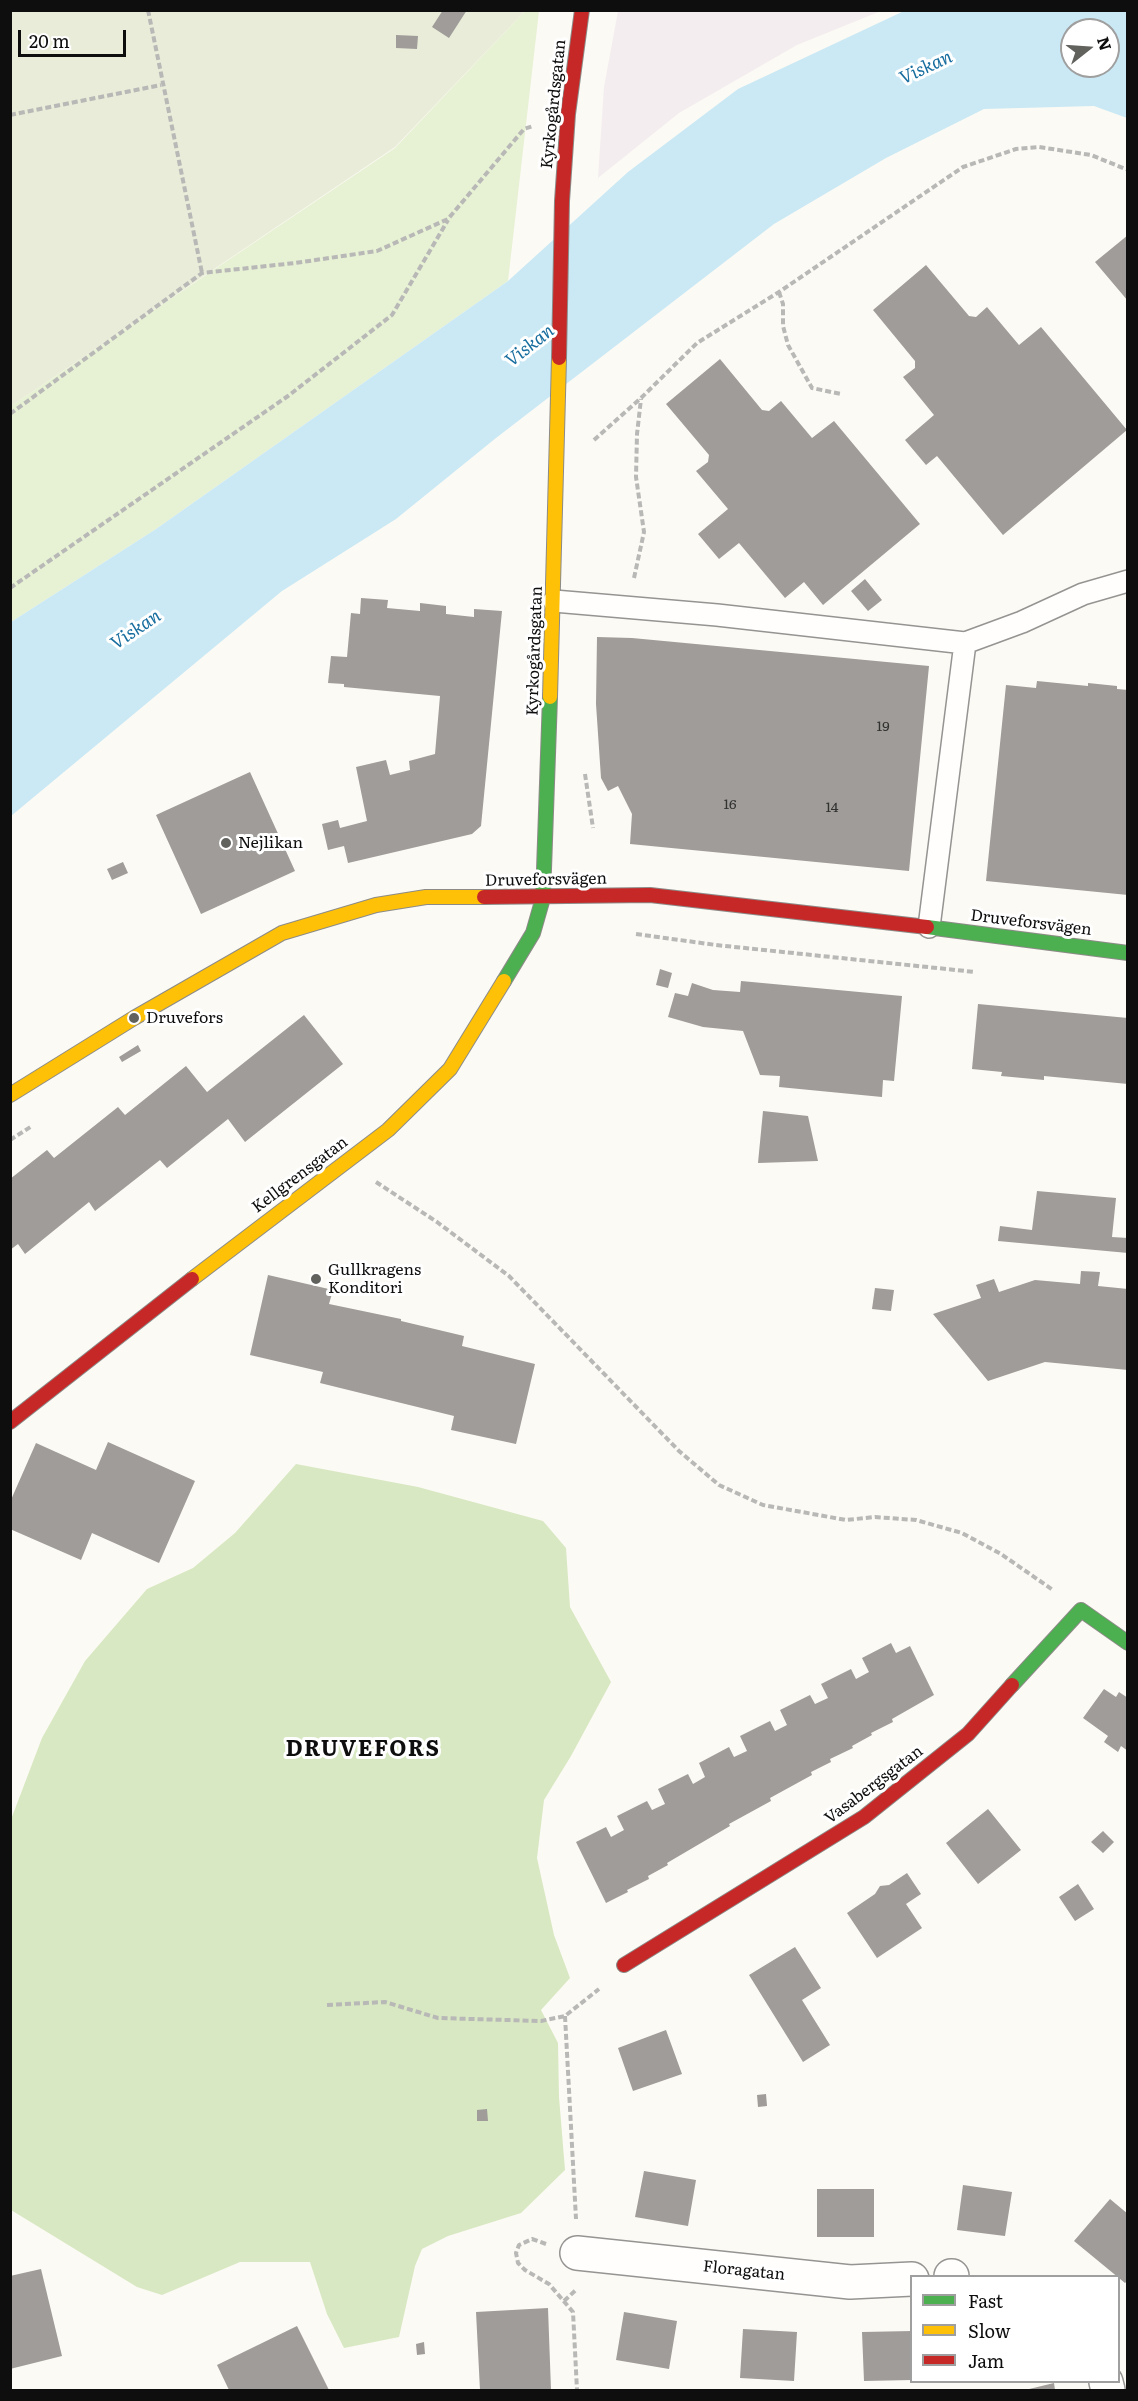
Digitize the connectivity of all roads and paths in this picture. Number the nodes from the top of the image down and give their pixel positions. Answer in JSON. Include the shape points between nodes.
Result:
{"nodes":[{"id":1,"x":148,"y":10,"type":"edge"},
{"id":2,"x":582,"y":10,"type":"edge"},
{"id":3,"x":162,"y":85,"type":"junction"},
{"id":4,"x":568,"y":114,"type":"junction"},
{"id":5,"x":10,"y":115,"type":"edge"},
{"id":6,"x":1128,"y":170,"type":"edge"},
{"id":7,"x":448,"y":219,"type":"junction"},
{"id":8,"x":202,"y":273,"type":"junction"},
{"id":9,"x":779,"y":292,"type":"junction"},
{"id":10,"x":841,"y":394,"type":"dead end"},
{"id":11,"x":641,"y":398,"type":"junction"},
{"id":12,"x":10,"y":414,"type":"edge"},
{"id":13,"x":591,"y":442,"type":"dead end"},
{"id":14,"x":1128,"y":580,"type":"edge"},
{"id":15,"x":631,"y":586,"type":"dead end"},
{"id":16,"x":10,"y":588,"type":"edge"},
{"id":17,"x":554,"y":601,"type":"junction"},
{"id":18,"x":965,"y":643,"type":"junction"},
{"id":19,"x":543,"y":898,"type":"junction"},
{"id":20,"x":929,"y":927,"type":"junction"},
{"id":21,"x":634,"y":933,"type":"dead end"},
{"id":22,"x":1128,"y":953,"type":"edge"},
{"id":23,"x":979,"y":972,"type":"dead end"},
{"id":24,"x":10,"y":1095,"type":"edge"},
{"id":25,"x":39,"y":1121,"type":"dead end"},
{"id":26,"x":10,"y":1140,"type":"edge"},
{"id":27,"x":345,"y":1162,"type":"junction"},
{"id":28,"x":10,"y":1422,"type":"edge"},
{"id":29,"x":1081,"y":1610,"type":"junction"},
{"id":30,"x":1128,"y":1643,"type":"edge"},
{"id":31,"x":624,"y":1965,"type":"joint"},
{"id":32,"x":327,"y":2005,"type":"dead end"},
{"id":33,"x":566,"y":2016,"type":"junction"},
{"id":34,"x":574,"y":2181,"type":"dead end"},
{"id":35,"x":577,"y":2253,"type":"joint"},
{"id":36,"x":910,"y":2279,"type":"edge"},
{"id":37,"x":578,"y":2288,"type":"dead end"},
{"id":38,"x":564,"y":2301,"type":"junction"},
{"id":39,"x":577,"y":2391,"type":"edge"}],
"edges":[{"from":1,"to":3,"type":"path"},
{"from":2,"to":4,"type":"street","name":"Kyrkogårdsgatan"},
{"from":3,"to":5,"type":"path"},
{"from":3,"to":8,"type":"path"},
{"from":4,"to":7,"type":"path","via":[[524,129]]},
{"from":4,"to":17,"type":"street","name":"Kyrkogårdsgatan","via":[[562,201]]},
{"from":6,"to":9,"type":"path","via":[[1091,155],[1040,147],[1016,148],[963,166]]},
{"from":7,"to":8,"type":"path","via":[[377,251]]},
{"from":7,"to":16,"type":"path","via":[[392,315],[288,396]]},
{"from":8,"to":12,"type":"path"},
{"from":9,"to":10,"type":"path","via":[[788,345],[812,388]]},
{"from":9,"to":11,"type":"path","via":[[697,343]]},
{"from":11,"to":13,"type":"path"},
{"from":11,"to":15,"type":"path","via":[[636,477],[644,532]]},
{"from":14,"to":18,"type":"lane","via":[[1083,594]]},
{"from":17,"to":18,"type":"lane"},
{"from":17,"to":19,"type":"street","name":"Kyrkogårdsgatan"},
{"from":18,"to":20,"type":"lane"},
{"from":19,"to":20,"type":"street","name":"Druveforsvägen","via":[[650,895]]},
{"from":19,"to":24,"type":"street","name":"Druveforsvägen","via":[[426,897],[376,905],[282,933]]},
{"from":19,"to":27,"type":"street","name":"Kellgrensgatan","via":[[533,933],[450,1069],[388,1130]]},
{"from":20,"to":22,"type":"street","name":"Druveforsvägen"},
{"from":21,"to":23,"type":"path"},
{"from":25,"to":26,"type":"path"},
{"from":27,"to":28,"type":"street","name":"Kellgrensgatan"},
{"from":27,"to":29,"type":"path","via":[[437,1222],[509,1276],[679,1451],[719,1485],[763,1505],[846,1520],[916,1520],[962,1533],[1002,1554]]},
{"from":29,"to":30,"type":"street"},
{"from":29,"to":31,"type":"street","name":"Vasabergsgatan","via":[[968,1734],[864,1817]]},
{"from":31,"to":33,"type":"path"},
{"from":32,"to":33,"type":"path","via":[[385,2001],[438,2018],[541,2021]]},
{"from":33,"to":34,"type":"path"},
{"from":35,"to":36,"type":"street","name":"Floragatan","via":[[850,2282]]},
{"from":35,"to":38,"type":"path","via":[[532,2239],[519,2245],[516,2253],[525,2270],[549,2284]]},
{"from":37,"to":38,"type":"path"},
{"from":38,"to":39,"type":"path","via":[[573,2312]]}]}
